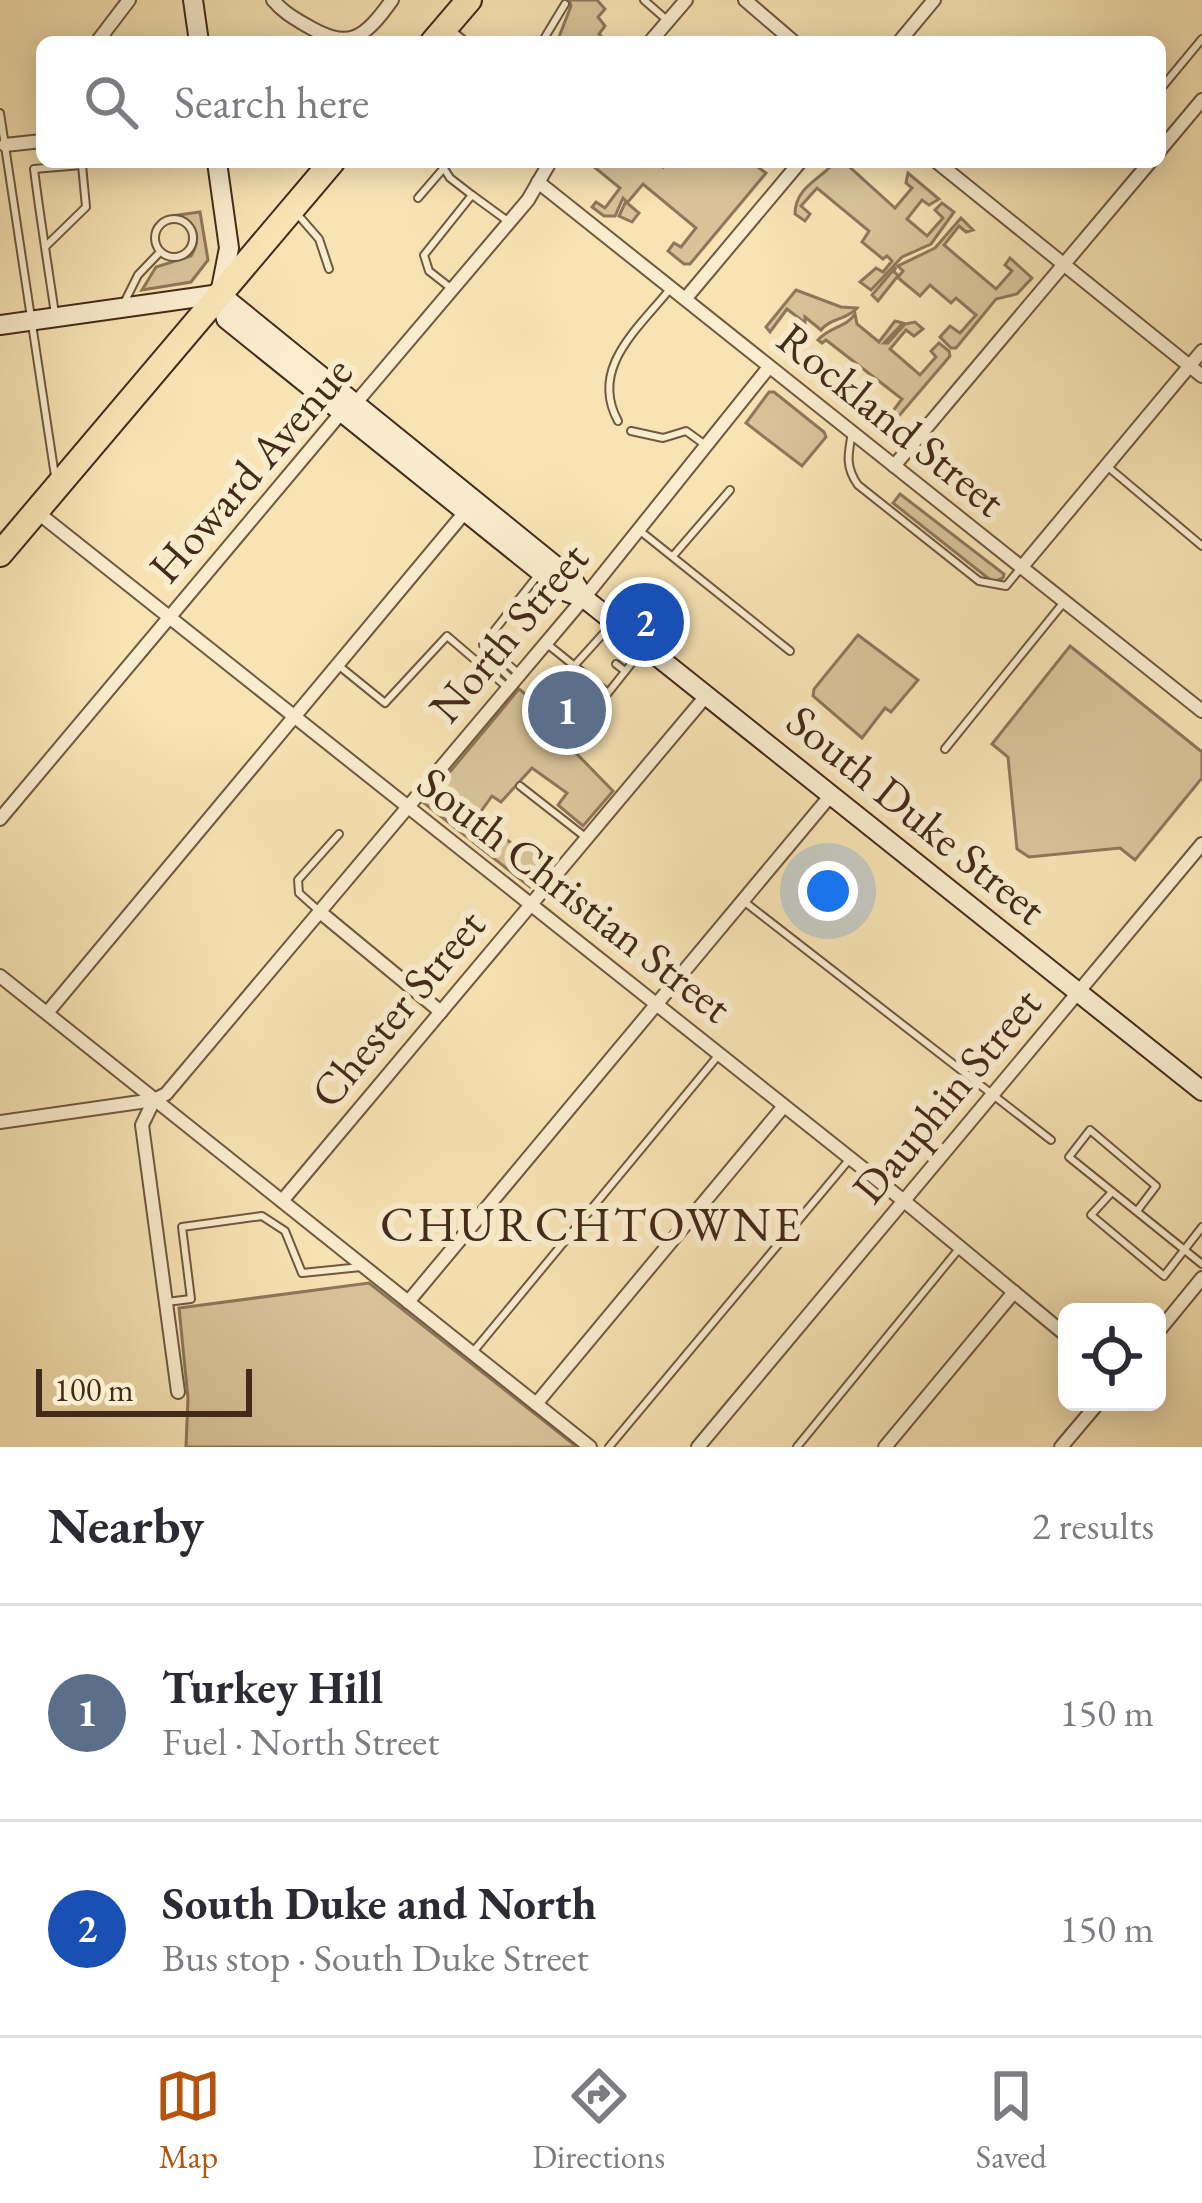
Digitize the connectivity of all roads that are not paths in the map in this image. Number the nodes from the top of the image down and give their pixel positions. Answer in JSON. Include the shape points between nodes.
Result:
{"nodes":[{"id":1,"x":129,"y":0,"type":"edge"},
{"id":2,"x":193,"y":0,"type":"edge"},
{"id":3,"x":273,"y":0,"type":"edge"},
{"id":4,"x":392,"y":0,"type":"edge"},
{"id":5,"x":469,"y":0,"type":"edge"},
{"id":6,"x":644,"y":0,"type":"edge"},
{"id":7,"x":686,"y":0,"type":"edge"},
{"id":8,"x":745,"y":0,"type":"edge"},
{"id":9,"x":934,"y":0,"type":"edge"},
{"id":10,"x":565,"y":4,"type":"dead end"},
{"id":11,"x":668,"y":21,"type":"junction"},
{"id":12,"x":102,"y":36,"type":"edge"},
{"id":13,"x":198,"y":36,"type":"edge"},
{"id":14,"x":326,"y":36,"type":"edge"},
{"id":15,"x":358,"y":36,"type":"edge"},
{"id":16,"x":450,"y":36,"type":"edge"},
{"id":17,"x":546,"y":36,"type":"edge"},
{"id":18,"x":655,"y":36,"type":"edge"},
{"id":19,"x":787,"y":36,"type":"edge"},
{"id":20,"x":903,"y":36,"type":"edge"},
{"id":21,"x":1202,"y":39,"type":"edge"},
{"id":22,"x":1166,"y":82,"type":"edge"},
{"id":23,"x":1202,"y":100,"type":"edge"},
{"id":24,"x":0,"y":113,"type":"edge"},
{"id":25,"x":36,"y":142,"type":"edge"},
{"id":26,"x":1166,"y":143,"type":"edge"},
{"id":27,"x":5,"y":146,"type":"junction"},
{"id":28,"x":46,"y":168,"type":"edge"},
{"id":29,"x":82,"y":168,"type":"edge"},
{"id":30,"x":218,"y":168,"type":"edge"},
{"id":31,"x":327,"y":168,"type":"edge"},
{"id":32,"x":440,"y":168,"type":"edge"},
{"id":33,"x":445,"y":168,"type":"edge"},
{"id":34,"x":546,"y":168,"type":"edge"},
{"id":35,"x":795,"y":168,"type":"edge"},
{"id":36,"x":944,"y":168,"type":"edge"},
{"id":37,"x":1145,"y":168,"type":"edge"},
{"id":38,"x":538,"y":182,"type":"junction"},
{"id":39,"x":472,"y":195,"type":"junction"},
{"id":40,"x":418,"y":198,"type":"dead end"},
{"id":41,"x":292,"y":209,"type":"junction"},
{"id":42,"x":509,"y":222,"type":"junction"},
{"id":43,"x":45,"y":247,"type":"junction"},
{"id":44,"x":160,"y":252,"type":"junction"},
{"id":45,"x":1064,"y":266,"type":"junction"},
{"id":46,"x":329,"y":269,"type":"dead end"},
{"id":47,"x":672,"y":286,"type":"junction"},
{"id":48,"x":452,"y":290,"type":"junction"},
{"id":49,"x":220,"y":294,"type":"junction"},
{"id":50,"x":686,"y":298,"type":"junction"},
{"id":51,"x":122,"y":308,"type":"junction"},
{"id":52,"x":56,"y":317,"type":"junction"},
{"id":53,"x":31,"y":321,"type":"junction"},
{"id":54,"x":0,"y":325,"type":"edge"},
{"id":55,"x":1202,"y":351,"type":"edge"},
{"id":56,"x":1190,"y":366,"type":"junction"},
{"id":57,"x":769,"y":367,"type":"junction"},
{"id":58,"x":1202,"y":376,"type":"edge"},
{"id":59,"x":347,"y":409,"type":"junction"},
{"id":60,"x":618,"y":421,"type":"dead end"},
{"id":61,"x":631,"y":431,"type":"dead end"},
{"id":62,"x":852,"y":433,"type":"junction"},
{"id":63,"x":706,"y":446,"type":"junction"},
{"id":64,"x":894,"y":466,"type":"junction"},
{"id":65,"x":1106,"y":466,"type":"junction"},
{"id":66,"x":56,"y":485,"type":"junction"},
{"id":67,"x":730,"y":490,"type":"dead end"},
{"id":68,"x":36,"y":512,"type":"junction"},
{"id":69,"x":465,"y":512,"type":"junction"},
{"id":70,"x":639,"y":530,"type":"junction"},
{"id":71,"x":1202,"y":546,"type":"edge"},
{"id":72,"x":0,"y":554,"type":"edge"},
{"id":73,"x":673,"y":556,"type":"junction"},
{"id":74,"x":1021,"y":568,"type":"junction"},
{"id":75,"x":540,"y":572,"type":"junction"},
{"id":76,"x":584,"y":598,"type":"junction"},
{"id":77,"x":1064,"y":602,"type":"junction"},
{"id":78,"x":170,"y":617,"type":"junction"},
{"id":79,"x":614,"y":622,"type":"junction"},
{"id":80,"x":546,"y":643,"type":"junction"},
{"id":81,"x":593,"y":646,"type":"junction"},
{"id":82,"x":645,"y":646,"type":"junction"},
{"id":83,"x":790,"y":651,"type":"dead end"},
{"id":84,"x":602,"y":652,"type":"dead end"},
{"id":85,"x":584,"y":655,"type":"junction"},
{"id":86,"x":503,"y":659,"type":"dead end"},
{"id":87,"x":594,"y":663,"type":"dead end"},
{"id":88,"x":616,"y":664,"type":"dead end"},
{"id":89,"x":338,"y":665,"type":"junction"},
{"id":90,"x":574,"y":666,"type":"junction"},
{"id":91,"x":625,"y":671,"type":"junction"},
{"id":92,"x":609,"y":674,"type":"dead end"},
{"id":93,"x":618,"y":680,"type":"junction"},
{"id":94,"x":514,"y":681,"type":"junction"},
{"id":95,"x":706,"y":695,"type":"junction"},
{"id":96,"x":1202,"y":712,"type":"edge"},
{"id":97,"x":295,"y":716,"type":"junction"},
{"id":98,"x":945,"y":749,"type":"dead end"},
{"id":99,"x":520,"y":786,"type":"dead end"},
{"id":100,"x":831,"y":795,"type":"junction"},
{"id":101,"x":408,"y":808,"type":"junction"},
{"id":102,"x":0,"y":819,"type":"edge"},
{"id":103,"x":339,"y":834,"type":"dead end"},
{"id":104,"x":586,"y":838,"type":"junction"},
{"id":105,"x":1202,"y":844,"type":"edge"},
{"id":106,"x":743,"y":901,"type":"junction"},
{"id":107,"x":532,"y":904,"type":"junction"},
{"id":108,"x":320,"y":912,"type":"junction"},
{"id":109,"x":0,"y":976,"type":"edge"},
{"id":110,"x":1078,"y":992,"type":"junction"},
{"id":111,"x":656,"y":1004,"type":"junction"},
{"id":112,"x":441,"y":1012,"type":"junction"},
{"id":113,"x":47,"y":1013,"type":"junction"},
{"id":114,"x":720,"y":1054,"type":"junction"},
{"id":115,"x":1202,"y":1090,"type":"edge"},
{"id":116,"x":994,"y":1094,"type":"junction"},
{"id":117,"x":154,"y":1100,"type":"junction"},
{"id":118,"x":784,"y":1106,"type":"junction"},
{"id":119,"x":0,"y":1123,"type":"edge"},
{"id":120,"x":1051,"y":1140,"type":"dead end"},
{"id":121,"x":850,"y":1158,"type":"junction"},
{"id":122,"x":1112,"y":1192,"type":"junction"},
{"id":123,"x":282,"y":1201,"type":"junction"},
{"id":124,"x":904,"y":1201,"type":"junction"},
{"id":125,"x":1137,"y":1210,"type":"junction"},
{"id":126,"x":1202,"y":1227,"type":"edge"},
{"id":127,"x":960,"y":1247,"type":"junction"},
{"id":128,"x":1186,"y":1250,"type":"junction"},
{"id":129,"x":1202,"y":1264,"type":"edge"},
{"id":130,"x":365,"y":1267,"type":"junction"},
{"id":131,"x":1202,"y":1278,"type":"edge"},
{"id":132,"x":1014,"y":1292,"type":"junction"},
{"id":133,"x":165,"y":1302,"type":"junction"},
{"id":134,"x":408,"y":1302,"type":"junction"},
{"id":135,"x":1166,"y":1322,"type":"edge"},
{"id":136,"x":1058,"y":1329,"type":"edge"},
{"id":137,"x":473,"y":1353,"type":"junction"},
{"id":138,"x":178,"y":1392,"type":"dead end"},
{"id":139,"x":536,"y":1404,"type":"junction"},
{"id":140,"x":1091,"y":1411,"type":"edge"},
{"id":141,"x":590,"y":1447,"type":"edge"},
{"id":142,"x":609,"y":1447,"type":"edge"},
{"id":143,"x":698,"y":1447,"type":"edge"},
{"id":144,"x":797,"y":1447,"type":"edge"},
{"id":145,"x":885,"y":1447,"type":"edge"},
{"id":146,"x":1061,"y":1447,"type":"edge"}],
"edges":[{"from":1,"to":12,"type":"street"},
{"from":2,"to":13,"type":"main road"},
{"from":3,"to":14,"type":"street"},
{"from":4,"to":15,"type":"street"},
{"from":5,"to":16,"type":"highway"},
{"from":6,"to":11,"type":"lane"},
{"from":7,"to":11,"type":"street"},
{"from":8,"to":19,"type":"street"},
{"from":9,"to":20,"type":"street"},
{"from":10,"to":17,"type":"lane"},
{"from":11,"to":18,"type":"street"},
{"from":21,"to":22,"type":"lane"},
{"from":23,"to":26,"type":"street"},
{"from":24,"to":27,"type":"lane"},
{"from":25,"to":27,"type":"street"},
{"from":27,"to":53,"type":"lane"},
{"from":28,"to":43,"type":"lane","via":[[34,169]]},
{"from":29,"to":43,"type":"lane","via":[[86,207]]},
{"from":30,"to":49,"type":"main road","via":[[229,248]]},
{"from":31,"to":41,"type":"highway"},
{"from":32,"to":40,"type":"lane"},
{"from":33,"to":39,"type":"lane"},
{"from":34,"to":38,"type":"street","name":"Howard Avenue"},
{"from":35,"to":50,"type":"street"},
{"from":36,"to":45,"type":"street"},
{"from":37,"to":45,"type":"street"},
{"from":38,"to":42,"type":"street","name":"Howard Avenue"},
{"from":38,"to":47,"type":"street","name":"Rockland Street"},
{"from":39,"to":42,"type":"lane"},
{"from":39,"to":48,"type":"lane","via":[[424,254],[429,271]]},
{"from":41,"to":46,"type":"lane","via":[[320,239]]},
{"from":41,"to":49,"type":"highway"},
{"from":42,"to":48,"type":"street","name":"Howard Avenue"},
{"from":43,"to":52,"type":"lane"},
{"from":44,"to":44,"type":"lane","via":[[188,251],[186,224],[158,228]]},
{"from":44,"to":51,"type":"lane"},
{"from":45,"to":56,"type":"street"},
{"from":45,"to":64,"type":"street"},
{"from":47,"to":50,"type":"street","name":"Rockland Street"},
{"from":47,"to":60,"type":"lane","via":[[608,378]]},
{"from":48,"to":59,"type":"street","name":"Howard Avenue"},
{"from":49,"to":51,"type":"main road"},
{"from":49,"to":59,"type":"main road","name":"South Duke Street"},
{"from":49,"to":66,"type":"highway"},
{"from":50,"to":57,"type":"street","name":"Rockland Street"},
{"from":51,"to":52,"type":"main road"},
{"from":52,"to":53,"type":"main road"},
{"from":53,"to":54,"type":"main road"},
{"from":53,"to":66,"type":"lane"},
{"from":55,"to":56,"type":"street"},
{"from":56,"to":58,"type":"street"},
{"from":56,"to":65,"type":"street"},
{"from":57,"to":62,"type":"street","name":"Rockland Street"},
{"from":57,"to":63,"type":"street","name":"North Street"},
{"from":59,"to":69,"type":"main road","name":"South Duke Street"},
{"from":59,"to":76,"type":"main road","name":"South Duke Street","via":[[573,580]]},
{"from":59,"to":78,"type":"street","name":"Howard Avenue"},
{"from":61,"to":63,"type":"lane","via":[[652,438],[686,431]]},
{"from":62,"to":64,"type":"street","name":"Rockland Street"},
{"from":62,"to":74,"type":"lane","via":[[847,459],[858,485],[979,581],[1006,586]]},
{"from":63,"to":70,"type":"street","name":"North Street"},
{"from":64,"to":74,"type":"street","name":"Rockland Street"},
{"from":65,"to":71,"type":"lane"},
{"from":65,"to":74,"type":"street"},
{"from":66,"to":68,"type":"highway"},
{"from":67,"to":73,"type":"lane"},
{"from":68,"to":72,"type":"highway"},
{"from":68,"to":78,"type":"street","name":"South Christian Street"},
{"from":69,"to":75,"type":"main road","name":"South Duke Street"},
{"from":69,"to":89,"type":"street"},
{"from":70,"to":73,"type":"lane"},
{"from":70,"to":76,"type":"street","name":"North Street"},
{"from":73,"to":83,"type":"lane"},
{"from":74,"to":77,"type":"street","name":"Rockland Street"},
{"from":75,"to":76,"type":"main road","name":"South Duke Street"},
{"from":75,"to":94,"type":"lane","via":[[488,648]]},
{"from":76,"to":79,"type":"main road","name":"South Duke Street"},
{"from":76,"to":80,"type":"street","name":"North Street"},
{"from":77,"to":96,"type":"street","name":"Rockland Street"},
{"from":77,"to":98,"type":"lane"},
{"from":78,"to":97,"type":"street","name":"South Christian Street"},
{"from":78,"to":102,"type":"street","name":"Howard Avenue"},
{"from":79,"to":81,"type":"lane"},
{"from":79,"to":82,"type":"main road","name":"South Duke Street"},
{"from":80,"to":90,"type":"lane"},
{"from":80,"to":94,"type":"street","name":"North Street"},
{"from":81,"to":84,"type":"lane"},
{"from":81,"to":85,"type":"lane"},
{"from":82,"to":91,"type":"lane"},
{"from":82,"to":95,"type":"main road","name":"South Duke Street"},
{"from":85,"to":87,"type":"lane"},
{"from":85,"to":90,"type":"lane"},
{"from":86,"to":94,"type":"lane"},
{"from":88,"to":91,"type":"lane"},
{"from":89,"to":94,"type":"lane","via":[[385,704],[447,636]]},
{"from":89,"to":97,"type":"street"},
{"from":90,"to":93,"type":"lane","via":[[608,693]]},
{"from":91,"to":93,"type":"lane"},
{"from":92,"to":93,"type":"lane"},
{"from":94,"to":101,"type":"street","name":"North Street"},
{"from":95,"to":100,"type":"main road","name":"South Duke Street"},
{"from":95,"to":104,"type":"street","name":"Chester Street"},
{"from":97,"to":101,"type":"street","name":"South Christian Street"},
{"from":97,"to":113,"type":"street"},
{"from":99,"to":104,"type":"lane"},
{"from":100,"to":106,"type":"street"},
{"from":100,"to":110,"type":"main road","name":"South Duke Street"},
{"from":101,"to":107,"type":"street","name":"South Christian Street"},
{"from":101,"to":108,"type":"street","name":"North Street"},
{"from":103,"to":108,"type":"lane","via":[[298,880],[299,893]]},
{"from":104,"to":107,"type":"street","name":"Chester Street"},
{"from":105,"to":110,"type":"street","name":"Dauphin Street"},
{"from":106,"to":111,"type":"street"},
{"from":106,"to":116,"type":"lane"},
{"from":107,"to":111,"type":"street","name":"South Christian Street"},
{"from":107,"to":112,"type":"street","name":"Chester Street"},
{"from":108,"to":112,"type":"street"},
{"from":108,"to":117,"type":"street","name":"North Street"},
{"from":109,"to":113,"type":"street"},
{"from":110,"to":115,"type":"main road","name":"South Duke Street"},
{"from":110,"to":116,"type":"street","name":"Dauphin Street"},
{"from":111,"to":114,"type":"street","name":"South Christian Street"},
{"from":111,"to":134,"type":"street"},
{"from":112,"to":123,"type":"street","name":"Chester Street"},
{"from":113,"to":117,"type":"street"},
{"from":114,"to":118,"type":"street","name":"South Christian Street"},
{"from":114,"to":137,"type":"lane"},
{"from":116,"to":120,"type":"lane"},
{"from":116,"to":124,"type":"street","name":"Dauphin Street"},
{"from":117,"to":119,"type":"street"},
{"from":117,"to":123,"type":"street"},
{"from":117,"to":133,"type":"street","via":[[142,1125]]},
{"from":118,"to":121,"type":"street","name":"South Christian Street"},
{"from":118,"to":139,"type":"street"},
{"from":121,"to":124,"type":"street","name":"South Christian Street"},
{"from":121,"to":142,"type":"lane"},
{"from":122,"to":125,"type":"lane"},
{"from":122,"to":125,"type":"lane","via":[[1070,1157],[1090,1130],[1156,1186]]},
{"from":122,"to":128,"type":"lane","via":[[1091,1215],[1164,1276]]},
{"from":123,"to":130,"type":"street"},
{"from":124,"to":127,"type":"street","name":"South Christian Street"},
{"from":124,"to":143,"type":"street","name":"Dauphin Street"},
{"from":125,"to":128,"type":"lane"},
{"from":126,"to":128,"type":"lane"},
{"from":127,"to":132,"type":"street","name":"South Christian Street"},
{"from":127,"to":144,"type":"lane"},
{"from":128,"to":129,"type":"lane"},
{"from":130,"to":133,"type":"lane","via":[[302,1273],[285,1231],[262,1216],[182,1226],[191,1299]]},
{"from":130,"to":134,"type":"street"},
{"from":131,"to":135,"type":"street"},
{"from":132,"to":136,"type":"street","name":"South Christian Street"},
{"from":132,"to":145,"type":"street"},
{"from":133,"to":138,"type":"street"},
{"from":134,"to":137,"type":"street"},
{"from":137,"to":139,"type":"street"},
{"from":139,"to":141,"type":"street"},
{"from":140,"to":146,"type":"street"}]}
